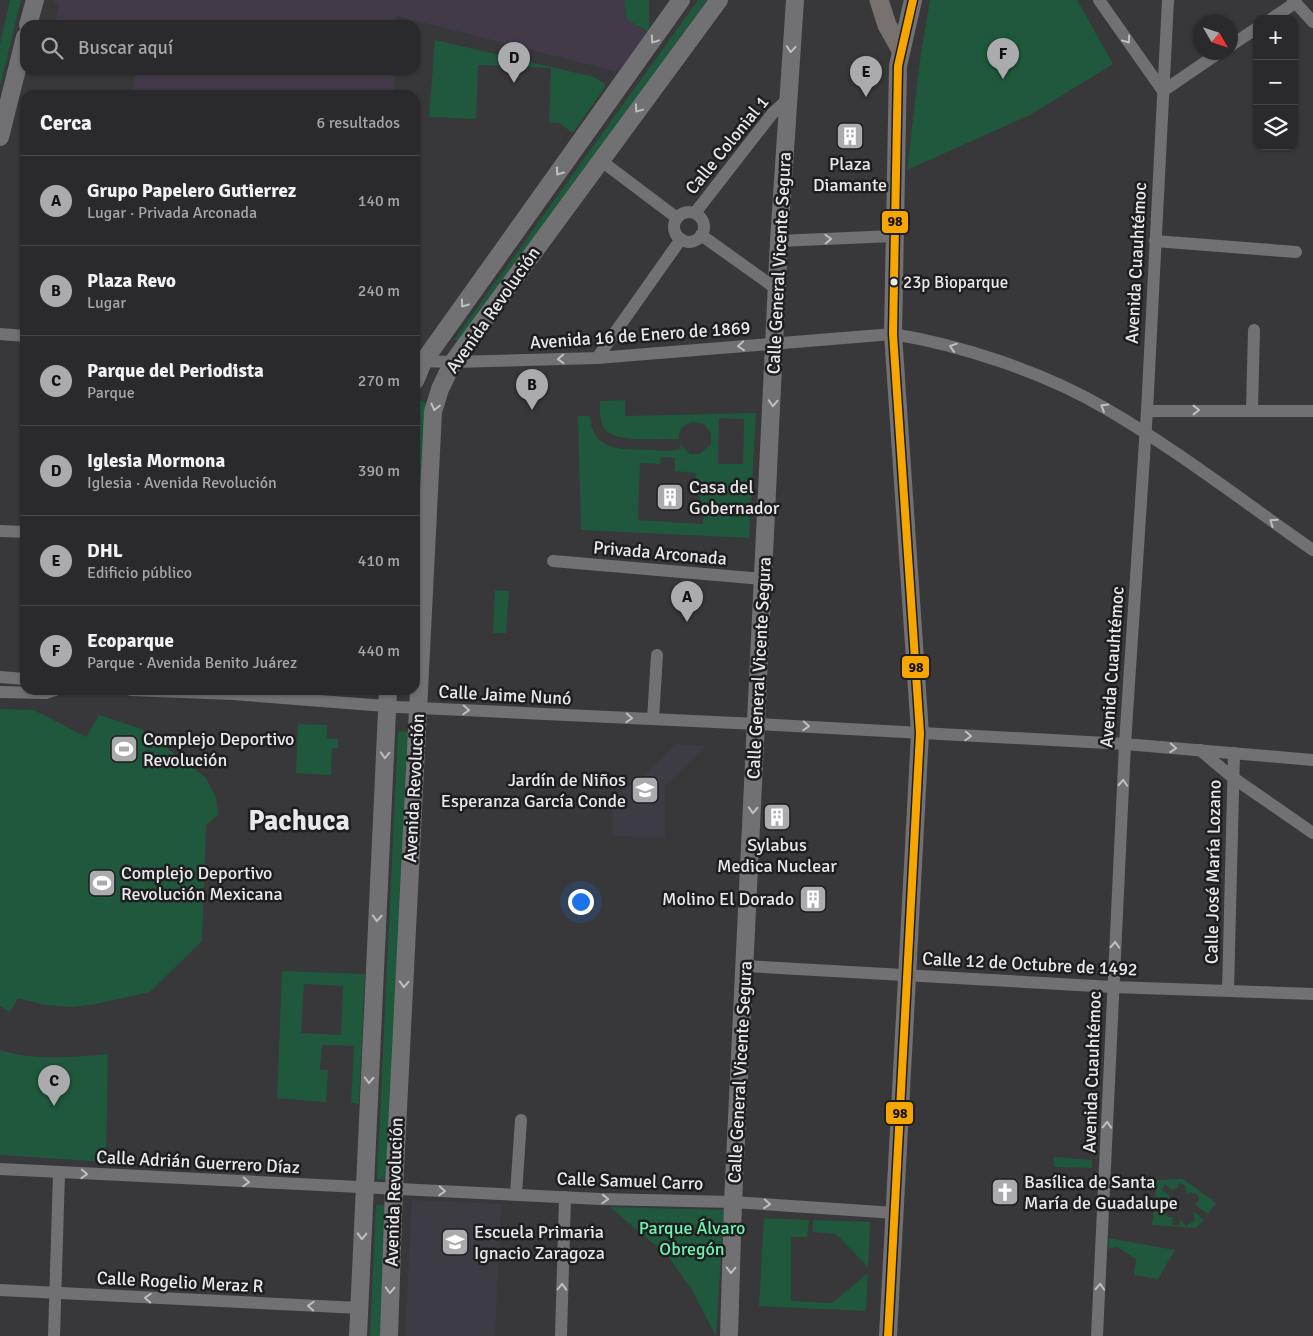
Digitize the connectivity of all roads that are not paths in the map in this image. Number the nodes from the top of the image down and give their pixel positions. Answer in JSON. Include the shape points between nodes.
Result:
{"nodes":[{"id":1,"x":34,"y":0,"type":"edge"},
{"id":2,"x":681,"y":0,"type":"edge"},
{"id":3,"x":719,"y":0,"type":"edge"},
{"id":4,"x":795,"y":0,"type":"edge"},
{"id":5,"x":879,"y":0,"type":"edge"},
{"id":6,"x":914,"y":0,"type":"edge"},
{"id":7,"x":1099,"y":0,"type":"edge"},
{"id":8,"x":1168,"y":0,"type":"edge"},
{"id":9,"x":1294,"y":1,"type":"edge"},
{"id":10,"x":1276,"y":15,"type":"edge"},
{"id":11,"x":29,"y":20,"type":"edge"},
{"id":12,"x":1313,"y":22,"type":"edge"},
{"id":13,"x":1253,"y":31,"type":"edge"},
{"id":14,"x":1238,"y":41,"type":"edge"},
{"id":15,"x":901,"y":50,"type":"junction"},
{"id":16,"x":20,"y":57,"type":"edge"},
{"id":17,"x":1208,"y":60,"type":"edge"},
{"id":18,"x":1162,"y":91,"type":"junction"},
{"id":19,"x":787,"y":100,"type":"junction"},
{"id":20,"x":0,"y":137,"type":"edge"},
{"id":21,"x":600,"y":160,"type":"junction"},
{"id":22,"x":695,"y":213,"type":"junction"},
{"id":23,"x":676,"y":218,"type":"junction"},
{"id":24,"x":701,"y":235,"type":"junction"},
{"id":25,"x":893,"y":236,"type":"junction"},
{"id":26,"x":681,"y":239,"type":"junction"},
{"id":27,"x":779,"y":241,"type":"junction"},
{"id":28,"x":1155,"y":241,"type":"junction"},
{"id":29,"x":1296,"y":252,"type":"dead end"},
{"id":30,"x":778,"y":290,"type":"junction"},
{"id":31,"x":1254,"y":330,"type":"dead end"},
{"id":32,"x":0,"y":334,"type":"edge"},
{"id":33,"x":893,"y":334,"type":"junction"},
{"id":34,"x":20,"y":336,"type":"edge"},
{"id":35,"x":776,"y":343,"type":"junction"},
{"id":36,"x":597,"y":358,"type":"junction"},
{"id":37,"x":420,"y":360,"type":"edge"},
{"id":38,"x":420,"y":361,"type":"edge"},
{"id":39,"x":453,"y":362,"type":"junction"},
{"id":40,"x":1147,"y":410,"type":"junction"},
{"id":41,"x":1252,"y":410,"type":"junction"},
{"id":42,"x":1313,"y":411,"type":"edge"},
{"id":43,"x":1146,"y":433,"type":"junction"},
{"id":44,"x":0,"y":531,"type":"edge"},
{"id":45,"x":20,"y":532,"type":"edge"},
{"id":46,"x":1313,"y":550,"type":"edge"},
{"id":47,"x":553,"y":561,"type":"dead end"},
{"id":48,"x":763,"y":579,"type":"junction"},
{"id":49,"x":657,"y":655,"type":"dead end"},
{"id":50,"x":420,"y":669,"type":"edge"},
{"id":51,"x":0,"y":677,"type":"edge"},
{"id":52,"x":20,"y":678,"type":"edge"},
{"id":53,"x":0,"y":692,"type":"edge"},
{"id":54,"x":20,"y":692,"type":"edge"},
{"id":55,"x":272,"y":695,"type":"edge"},
{"id":56,"x":419,"y":695,"type":"edge"},
{"id":57,"x":388,"y":698,"type":"edge"},
{"id":58,"x":418,"y":708,"type":"junction"},
{"id":59,"x":653,"y":719,"type":"junction"},
{"id":60,"x":757,"y":724,"type":"junction"},
{"id":61,"x":920,"y":733,"type":"junction"},
{"id":62,"x":1125,"y":744,"type":"junction"},
{"id":63,"x":1200,"y":750,"type":"junction"},
{"id":64,"x":1234,"y":753,"type":"junction"},
{"id":65,"x":1313,"y":760,"type":"edge"},
{"id":66,"x":1232,"y":776,"type":"junction"},
{"id":67,"x":1313,"y":833,"type":"edge"},
{"id":68,"x":745,"y":966,"type":"junction"},
{"id":69,"x":907,"y":975,"type":"junction"},
{"id":70,"x":1113,"y":987,"type":"junction"},
{"id":71,"x":1228,"y":991,"type":"junction"},
{"id":72,"x":1313,"y":994,"type":"edge"},
{"id":73,"x":521,"y":1120,"type":"dead end"},
{"id":74,"x":0,"y":1169,"type":"edge"},
{"id":75,"x":59,"y":1173,"type":"junction"},
{"id":76,"x":364,"y":1188,"type":"junction"},
{"id":77,"x":394,"y":1189,"type":"junction"},
{"id":78,"x":516,"y":1194,"type":"junction"},
{"id":79,"x":565,"y":1197,"type":"junction"},
{"id":80,"x":734,"y":1202,"type":"junction"},
{"id":81,"x":895,"y":1212,"type":"junction"},
{"id":82,"x":0,"y":1290,"type":"edge"},
{"id":83,"x":55,"y":1294,"type":"junction"},
{"id":84,"x":359,"y":1308,"type":"junction"},
{"id":85,"x":54,"y":1336,"type":"edge"},
{"id":86,"x":358,"y":1336,"type":"edge"},
{"id":87,"x":389,"y":1336,"type":"edge"},
{"id":88,"x":561,"y":1336,"type":"edge"},
{"id":89,"x":729,"y":1336,"type":"edge"},
{"id":90,"x":888,"y":1336,"type":"edge"},
{"id":91,"x":1097,"y":1336,"type":"edge"}],
"edges":[{"from":1,"to":11,"type":"main road"},
{"from":2,"to":37,"type":"main road","name":"Avenida Revolución","one_way":true},
{"from":3,"to":21,"type":"main road","name":"Avenida Revolución","one_way":true},
{"from":4,"to":19,"type":"main road","name":"Calle General Vicente Segura","one_way":true},
{"from":5,"to":15,"type":"main road","via":[[887,25]]},
{"from":6,"to":15,"type":"main road"},
{"from":7,"to":18,"type":"street","one_way":true},
{"from":8,"to":18,"type":"street","name":"Avenida Cuauhtémoc"},
{"from":9,"to":10,"type":"street"},
{"from":9,"to":12,"type":"street"},
{"from":13,"to":14,"type":"street"},
{"from":15,"to":25,"type":"main road"},
{"from":16,"to":20,"type":"main road"},
{"from":17,"to":18,"type":"street"},
{"from":18,"to":28,"type":"street","name":"Avenida Cuauhtémoc"},
{"from":19,"to":22,"type":"street","name":"Calle Colonial 1","via":[[772,114]]},
{"from":19,"to":27,"type":"main road","name":"Calle General Vicente Segura"},
{"from":21,"to":23,"type":"street"},
{"from":21,"to":39,"type":"main road","name":"Avenida Revolución"},
{"from":22,"to":23,"type":"street","via":[[685,212]]},
{"from":22,"to":24,"type":"street","via":[[702,220]]},
{"from":23,"to":26,"type":"street","via":[[674,228]]},
{"from":24,"to":26,"type":"street","via":[[689,242]]},
{"from":24,"to":30,"type":"street"},
{"from":27,"to":25,"type":"street","one_way":true},
{"from":25,"to":33,"type":"main road"},
{"from":26,"to":36,"type":"street"},
{"from":27,"to":30,"type":"main road","name":"Calle General Vicente Segura"},
{"from":28,"to":29,"type":"street"},
{"from":28,"to":40,"type":"street","name":"Avenida Cuauhtémoc"},
{"from":30,"to":35,"type":"main road","name":"Calle General Vicente Segura"},
{"from":31,"to":41,"type":"street"},
{"from":32,"to":34,"type":"street"},
{"from":33,"to":35,"type":"street","name":"Avenida 16 de Enero de 1869"},
{"from":43,"to":33,"type":"street","name":"Avenida 16 de Enero de 1869","one_way":true,"via":[[1065,387],[932,340]]},
{"from":33,"to":61,"type":"main road"},
{"from":35,"to":36,"type":"street","name":"Avenida 16 de Enero de 1869","one_way":true},
{"from":35,"to":48,"type":"main road","name":"Calle General Vicente Segura","one_way":true},
{"from":36,"to":39,"type":"street","name":"Avenida 16 de Enero de 1869","one_way":true},
{"from":38,"to":39,"type":"street","name":"Avenida 16 de Enero de 1869"},
{"from":39,"to":50,"type":"main road","name":"Avenida Revolución","one_way":true,"via":[[433,412]]},
{"from":40,"to":41,"type":"street","one_way":true},
{"from":40,"to":43,"type":"street","name":"Avenida Cuauhtémoc"},
{"from":41,"to":42,"type":"street"},
{"from":46,"to":43,"type":"street","name":"Avenida 16 de Enero de 1869","one_way":true},
{"from":43,"to":62,"type":"street","name":"Avenida Cuauhtémoc"},
{"from":44,"to":45,"type":"street"},
{"from":47,"to":48,"type":"street","name":"Privada Arconada"},
{"from":48,"to":60,"type":"main road","name":"Calle General Vicente Segura"},
{"from":49,"to":59,"type":"street"},
{"from":51,"to":52,"type":"street"},
{"from":53,"to":54,"type":"street"},
{"from":55,"to":57,"type":"street","name":"Calle Jaime Nunó"},
{"from":56,"to":58,"type":"main road","name":"Avenida Revolución","one_way":true},
{"from":57,"to":58,"type":"street","name":"Calle Jaime Nunó"},
{"from":57,"to":76,"type":"main road","name":"Avenida Revolución","one_way":true},
{"from":58,"to":59,"type":"street","name":"Calle Jaime Nunó","one_way":true},
{"from":58,"to":77,"type":"main road","name":"Avenida Revolución","one_way":true},
{"from":59,"to":60,"type":"street","name":"Calle Jaime Nunó"},
{"from":60,"to":61,"type":"street","name":"Calle Jaime Nunó","one_way":true},
{"from":60,"to":68,"type":"main road","name":"Calle General Vicente Segura","one_way":true},
{"from":61,"to":62,"type":"street","name":"Calle Jaime Nunó","one_way":true},
{"from":61,"to":69,"type":"main road"},
{"from":62,"to":63,"type":"street","name":"Calle Jaime Nunó","one_way":true},
{"from":70,"to":62,"type":"street","name":"Avenida Cuauhtémoc","one_way":true},
{"from":63,"to":64,"type":"street","name":"Calle Jaime Nunó"},
{"from":63,"to":66,"type":"street"},
{"from":64,"to":65,"type":"street","name":"Calle Jaime Nunó"},
{"from":64,"to":66,"type":"street","name":"Calle José María Lozano"},
{"from":66,"to":67,"type":"street"},
{"from":66,"to":71,"type":"street","name":"Calle José María Lozano"},
{"from":68,"to":69,"type":"street","name":"Calle 12 de Octubre de 1492"},
{"from":68,"to":80,"type":"main road","name":"Calle General Vicente Segura"},
{"from":69,"to":70,"type":"street","name":"Calle 12 de Octubre de 1492"},
{"from":69,"to":81,"type":"main road"},
{"from":70,"to":71,"type":"street","name":"Calle 12 de Octubre de 1492"},
{"from":91,"to":70,"type":"street","name":"Avenida Cuauhtémoc","one_way":true},
{"from":71,"to":72,"type":"street","name":"Calle 12 de Octubre de 1492"},
{"from":73,"to":78,"type":"street"},
{"from":74,"to":75,"type":"street","name":"Calle Adrián Guerrero Díaz"},
{"from":75,"to":76,"type":"street","name":"Calle Adrián Guerrero Díaz","one_way":true},
{"from":75,"to":83,"type":"street"},
{"from":76,"to":77,"type":"street","name":"Calle Adrián Guerrero Díaz"},
{"from":76,"to":84,"type":"main road","name":"Avenida Revolución","one_way":true},
{"from":77,"to":78,"type":"street","name":"Calle Samuel Carro","one_way":true},
{"from":77,"to":87,"type":"main road","name":"Avenida Revolución","one_way":true},
{"from":78,"to":79,"type":"street","name":"Calle Samuel Carro"},
{"from":79,"to":80,"type":"street","name":"Calle Samuel Carro","one_way":true},
{"from":88,"to":79,"type":"street","one_way":true},
{"from":80,"to":81,"type":"street","name":"Calle Samuel Carro","one_way":true},
{"from":80,"to":89,"type":"main road","name":"Calle General Vicente Segura","one_way":true},
{"from":81,"to":90,"type":"main road"},
{"from":82,"to":83,"type":"street","name":"Calle Rogelio Meraz R"},
{"from":84,"to":83,"type":"street","name":"Calle Rogelio Meraz R","one_way":true},
{"from":83,"to":85,"type":"street"},
{"from":84,"to":86,"type":"main road","name":"Avenida Revolución"}]}
